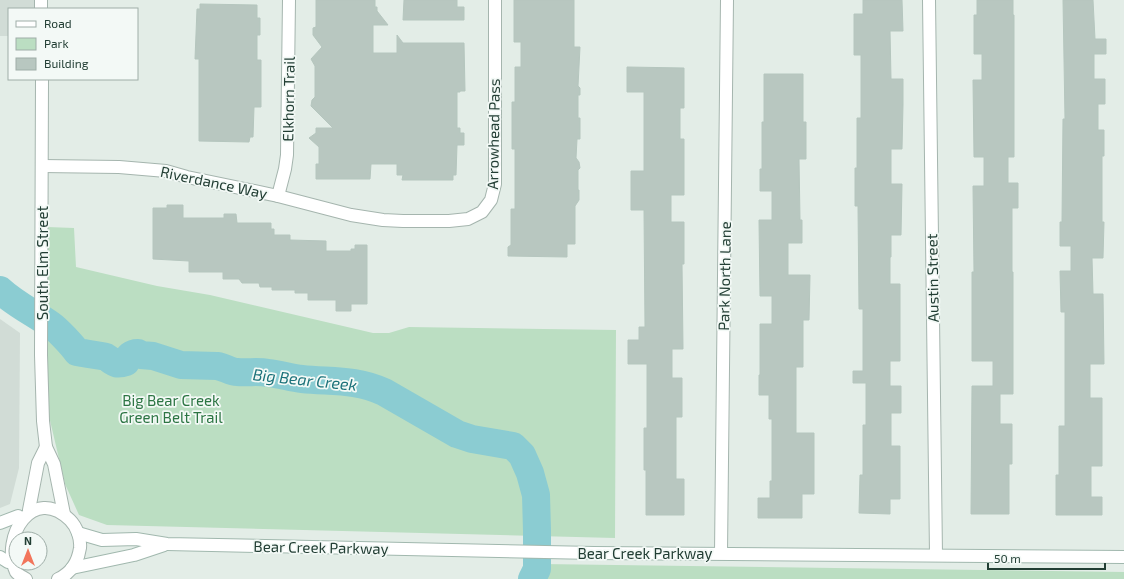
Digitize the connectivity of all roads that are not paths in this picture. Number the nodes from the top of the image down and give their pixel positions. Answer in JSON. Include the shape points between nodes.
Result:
{"nodes":[{"id":1,"x":289,"y":0,"type":"edge"},
{"id":2,"x":495,"y":0,"type":"edge"},
{"id":3,"x":727,"y":0,"type":"edge"},
{"id":4,"x":928,"y":0,"type":"edge"},
{"id":5,"x":42,"y":80,"type":"edge"},
{"id":6,"x":42,"y":166,"type":"junction"},
{"id":7,"x":278,"y":196,"type":"junction"},
{"id":8,"x":383,"y":220,"type":"joint"},
{"id":9,"x":46,"y":447,"type":"junction"},
{"id":10,"x":23,"y":513,"type":"junction"},
{"id":11,"x":64,"y":514,"type":"junction"},
{"id":12,"x":0,"y":523,"type":"edge"},
{"id":13,"x":78,"y":534,"type":"junction"},
{"id":14,"x":167,"y":544,"type":"junction"},
{"id":15,"x":721,"y":553,"type":"junction"},
{"id":16,"x":936,"y":555,"type":"junction"},
{"id":17,"x":1124,"y":557,"type":"edge"},
{"id":18,"x":4,"y":559,"type":"edge"},
{"id":19,"x":72,"y":568,"type":"junction"},
{"id":20,"x":16,"y":575,"type":"edge"},
{"id":21,"x":26,"y":579,"type":"edge"},
{"id":22,"x":58,"y":579,"type":"edge"}],
"edges":[{"from":1,"to":7,"type":"street","name":"Elkhorn Trail","via":[[287,155]]},
{"from":2,"to":8,"type":"street","name":"Arrowhead Pass","via":[[495,184],[491,200],[482,212],[468,219],[425,222]]},
{"from":3,"to":15,"type":"street","name":"Park North Lane"},
{"from":4,"to":16,"type":"street","name":"Austin Street"},
{"from":5,"to":6,"type":"street","name":"South Elm Street"},
{"from":6,"to":7,"type":"street","name":"Riverdance Way","via":[[158,170]]},
{"from":6,"to":9,"type":"street","name":"South Elm Street","via":[[42,355]]},
{"from":7,"to":8,"type":"street","name":"Riverdance Way","via":[[351,215]]},
{"from":9,"to":10,"type":"street","via":[[38,463]]},
{"from":9,"to":11,"type":"street","name":"South Elm Street","via":[[54,464]]},
{"from":10,"to":11,"type":"street","via":[[41,508],[53,509]]},
{"from":10,"to":12,"type":"street"},
{"from":10,"to":18,"type":"street","via":[[10,525],[5,537]]},
{"from":11,"to":13,"type":"street","via":[[73,523]]},
{"from":13,"to":14,"type":"street","name":"Bear Creek Parkway","via":[[102,540],[136,540]]},
{"from":13,"to":19,"type":"street","via":[[78,557]]},
{"from":14,"to":15,"type":"street","name":"Bear Creek Parkway"},
{"from":14,"to":19,"type":"street","name":"Bear Creek Parkway","via":[[134,555]]},
{"from":15,"to":16,"type":"street","name":"Bear Creek Parkway"},
{"from":16,"to":17,"type":"street","name":"Bear Creek Parkway"},
{"from":18,"to":20,"type":"street"},
{"from":19,"to":22,"type":"street"},
{"from":20,"to":21,"type":"street"}]}
